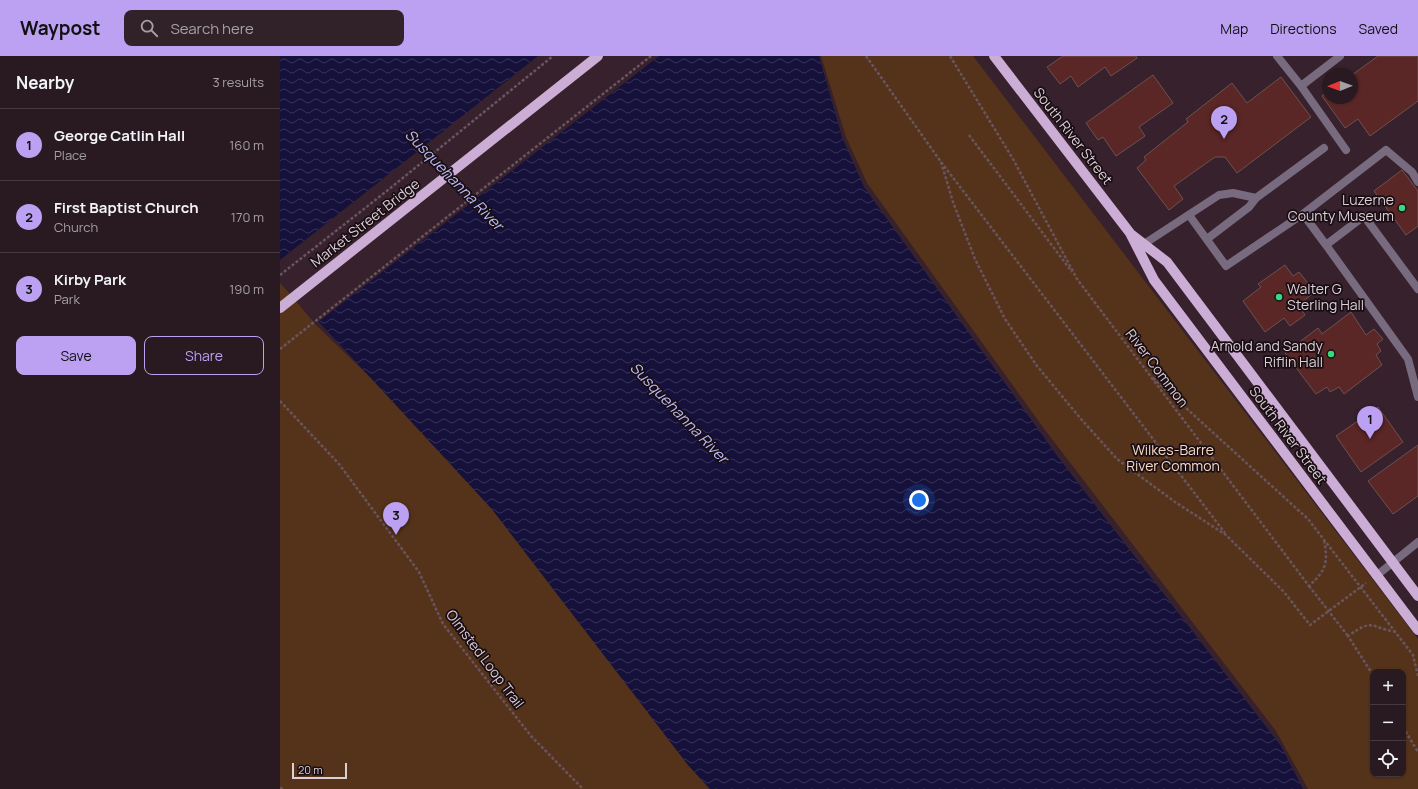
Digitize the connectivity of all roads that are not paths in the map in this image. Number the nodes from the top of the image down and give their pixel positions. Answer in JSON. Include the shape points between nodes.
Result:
{"nodes":[{"id":1,"x":598,"y":56,"type":"edge"},
{"id":2,"x":994,"y":56,"type":"edge"},
{"id":3,"x":1277,"y":56,"type":"edge"},
{"id":4,"x":1340,"y":56,"type":"edge"},
{"id":5,"x":1301,"y":86,"type":"junction"},
{"id":6,"x":1324,"y":148,"type":"dead end"},
{"id":7,"x":1346,"y":150,"type":"dead end"},
{"id":8,"x":1418,"y":182,"type":"edge"},
{"id":9,"x":1256,"y":198,"type":"junction"},
{"id":10,"x":1303,"y":214,"type":"junction"},
{"id":11,"x":1189,"y":215,"type":"junction"},
{"id":12,"x":1130,"y":233,"type":"junction"},
{"id":13,"x":1207,"y":239,"type":"junction"},
{"id":14,"x":1144,"y":244,"type":"junction"},
{"id":15,"x":1326,"y":245,"type":"junction"},
{"id":16,"x":1418,"y":289,"type":"edge"},
{"id":17,"x":280,"y":308,"type":"edge"},
{"id":18,"x":1418,"y":397,"type":"edge"},
{"id":19,"x":1418,"y":542,"type":"edge"},
{"id":20,"x":1393,"y":562,"type":"junction"},
{"id":21,"x":1376,"y":576,"type":"junction"},
{"id":22,"x":1418,"y":596,"type":"edge"},
{"id":23,"x":1418,"y":630,"type":"edge"}],
"edges":[{"from":1,"to":17,"type":"main road","name":"Market Street Bridge"},
{"from":2,"to":12,"type":"main road","name":"South River Street"},
{"from":3,"to":5,"type":"street"},
{"from":4,"to":5,"type":"street"},
{"from":5,"to":7,"type":"street"},
{"from":6,"to":9,"type":"street"},
{"from":8,"to":10,"type":"street","via":[[1412,172],[1386,150]]},
{"from":9,"to":11,"type":"street","via":[[1233,193],[1219,195]]},
{"from":9,"to":13,"type":"street","via":[[1250,208]]},
{"from":10,"to":13,"type":"street","via":[[1226,266]]},
{"from":10,"to":15,"type":"street"},
{"from":11,"to":13,"type":"street"},
{"from":11,"to":14,"type":"street"},
{"from":12,"to":14,"type":"main road","name":"South River Street"},
{"from":12,"to":21,"type":"main road","name":"South River Street","via":[[1154,280]]},
{"from":14,"to":20,"type":"main road","name":"South River Street","via":[[1167,262]]},
{"from":15,"to":16,"type":"street","via":[[1364,216]]},
{"from":15,"to":18,"type":"street","via":[[1408,359]]},
{"from":19,"to":20,"type":"street"},
{"from":20,"to":21,"type":"street"},
{"from":20,"to":22,"type":"main road","name":"South River Street"},
{"from":21,"to":23,"type":"main road","name":"South River Street"}]}
